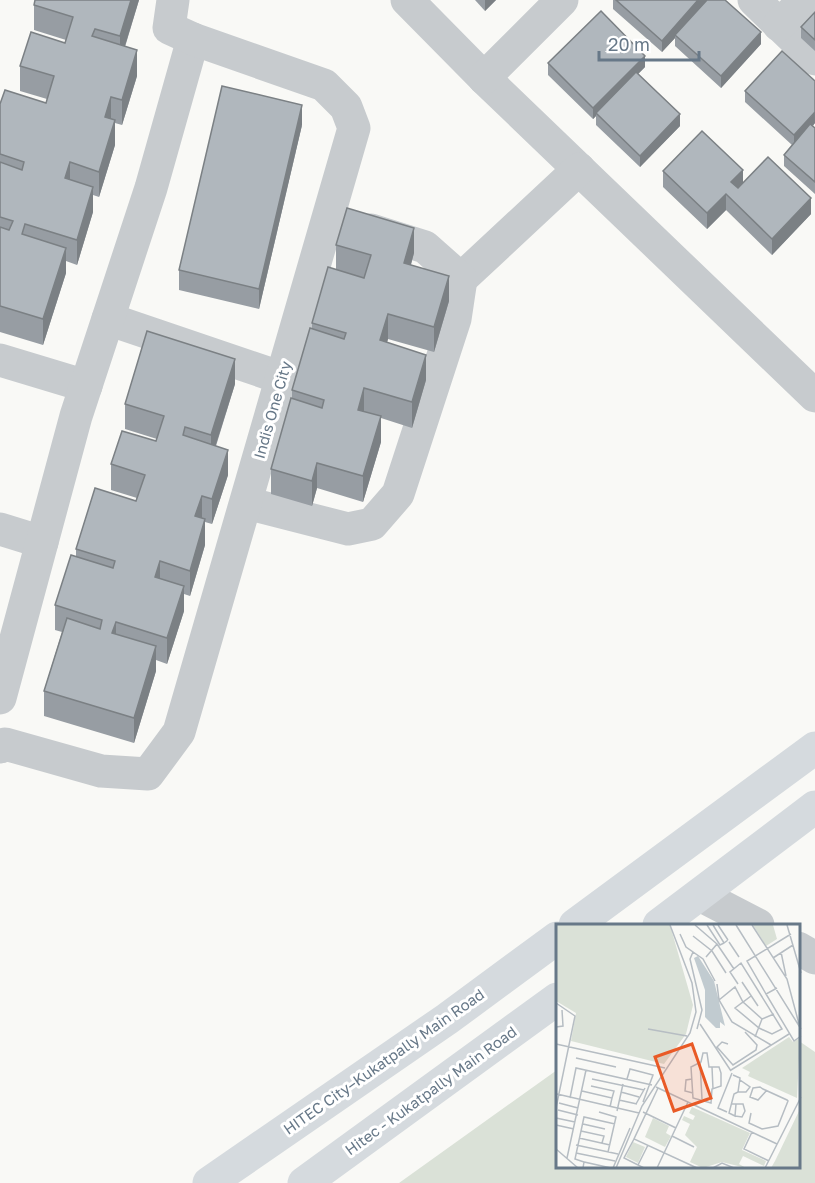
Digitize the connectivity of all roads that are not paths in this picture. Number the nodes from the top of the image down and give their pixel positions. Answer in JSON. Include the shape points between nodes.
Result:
{"nodes":[{"id":1,"x":173,"y":0,"type":"edge"},
{"id":2,"x":407,"y":0,"type":"edge"},
{"id":3,"x":562,"y":0,"type":"edge"},
{"id":4,"x":754,"y":0,"type":"edge"},
{"id":5,"x":805,"y":0,"type":"edge"},
{"id":6,"x":779,"y":25,"type":"junction"},
{"id":7,"x":193,"y":39,"type":"junction"},
{"id":8,"x":815,"y":59,"type":"edge"},
{"id":9,"x":484,"y":78,"type":"junction"},
{"id":10,"x":579,"y":169,"type":"junction"},
{"id":11,"x":329,"y":216,"type":"junction"},
{"id":12,"x":461,"y":279,"type":"junction"},
{"id":13,"x":108,"y":319,"type":"junction"},
{"id":14,"x":0,"y":360,"type":"edge"},
{"id":15,"x":282,"y":378,"type":"junction"},
{"id":16,"x":86,"y":386,"type":"junction"},
{"id":17,"x":815,"y":396,"type":"edge"},
{"id":18,"x":246,"y":503,"type":"junction"},
{"id":19,"x":0,"y":530,"type":"edge"},
{"id":20,"x":42,"y":542,"type":"junction"},
{"id":21,"x":0,"y":699,"type":"edge"},
{"id":22,"x":0,"y":747,"type":"edge"},
{"id":23,"x":815,"y":748,"type":"edge"},
{"id":24,"x":815,"y":807,"type":"edge"},
{"id":25,"x":700,"y":895,"type":"junction"},
{"id":26,"x":576,"y":924,"type":"edge"},
{"id":27,"x":659,"y":924,"type":"edge"},
{"id":28,"x":756,"y":924,"type":"edge"},
{"id":29,"x":556,"y":939,"type":"edge"},
{"id":30,"x":800,"y":949,"type":"edge"},
{"id":31,"x":815,"y":958,"type":"edge"},
{"id":32,"x":556,"y":1000,"type":"edge"},
{"id":33,"x":210,"y":1183,"type":"edge"},
{"id":34,"x":304,"y":1183,"type":"edge"}],
"edges":[{"from":1,"to":7,"type":"street","name":"Indis One City","via":[[169,28]]},
{"from":2,"to":9,"type":"street"},
{"from":3,"to":9,"type":"street"},
{"from":4,"to":6,"type":"street"},
{"from":5,"to":6,"type":"street"},
{"from":6,"to":8,"type":"street"},
{"from":7,"to":11,"type":"street","name":"Indis One City","via":[[324,84],[346,107],[354,128]]},
{"from":7,"to":13,"type":"street","via":[[151,188]]},
{"from":9,"to":10,"type":"street"},
{"from":10,"to":12,"type":"street"},
{"from":10,"to":17,"type":"street"},
{"from":11,"to":12,"type":"street","via":[[425,247]]},
{"from":11,"to":15,"type":"street","name":"Indis One City"},
{"from":12,"to":18,"type":"street","via":[[455,319],[399,494],[372,524],[348,529]]},
{"from":13,"to":15,"type":"street"},
{"from":13,"to":16,"type":"street"},
{"from":14,"to":16,"type":"street"},
{"from":15,"to":18,"type":"street","name":"Indis One City"},
{"from":16,"to":20,"type":"street"},
{"from":18,"to":22,"type":"street","name":"Indis One City","via":[[179,732],[147,774],[101,771],[5,744]]},
{"from":19,"to":20,"type":"street"},
{"from":20,"to":21,"type":"street"},
{"from":23,"to":26,"type":"main road"},
{"from":24,"to":25,"type":"main road"},
{"from":25,"to":27,"type":"main road"},
{"from":25,"to":28,"type":"street"},
{"from":29,"to":33,"type":"main road","name":"HITEC City–Kukatpally Main Road"},
{"from":30,"to":31,"type":"street"},
{"from":32,"to":34,"type":"main road","name":"Hitec - Kukatpally Main Road"}]}
